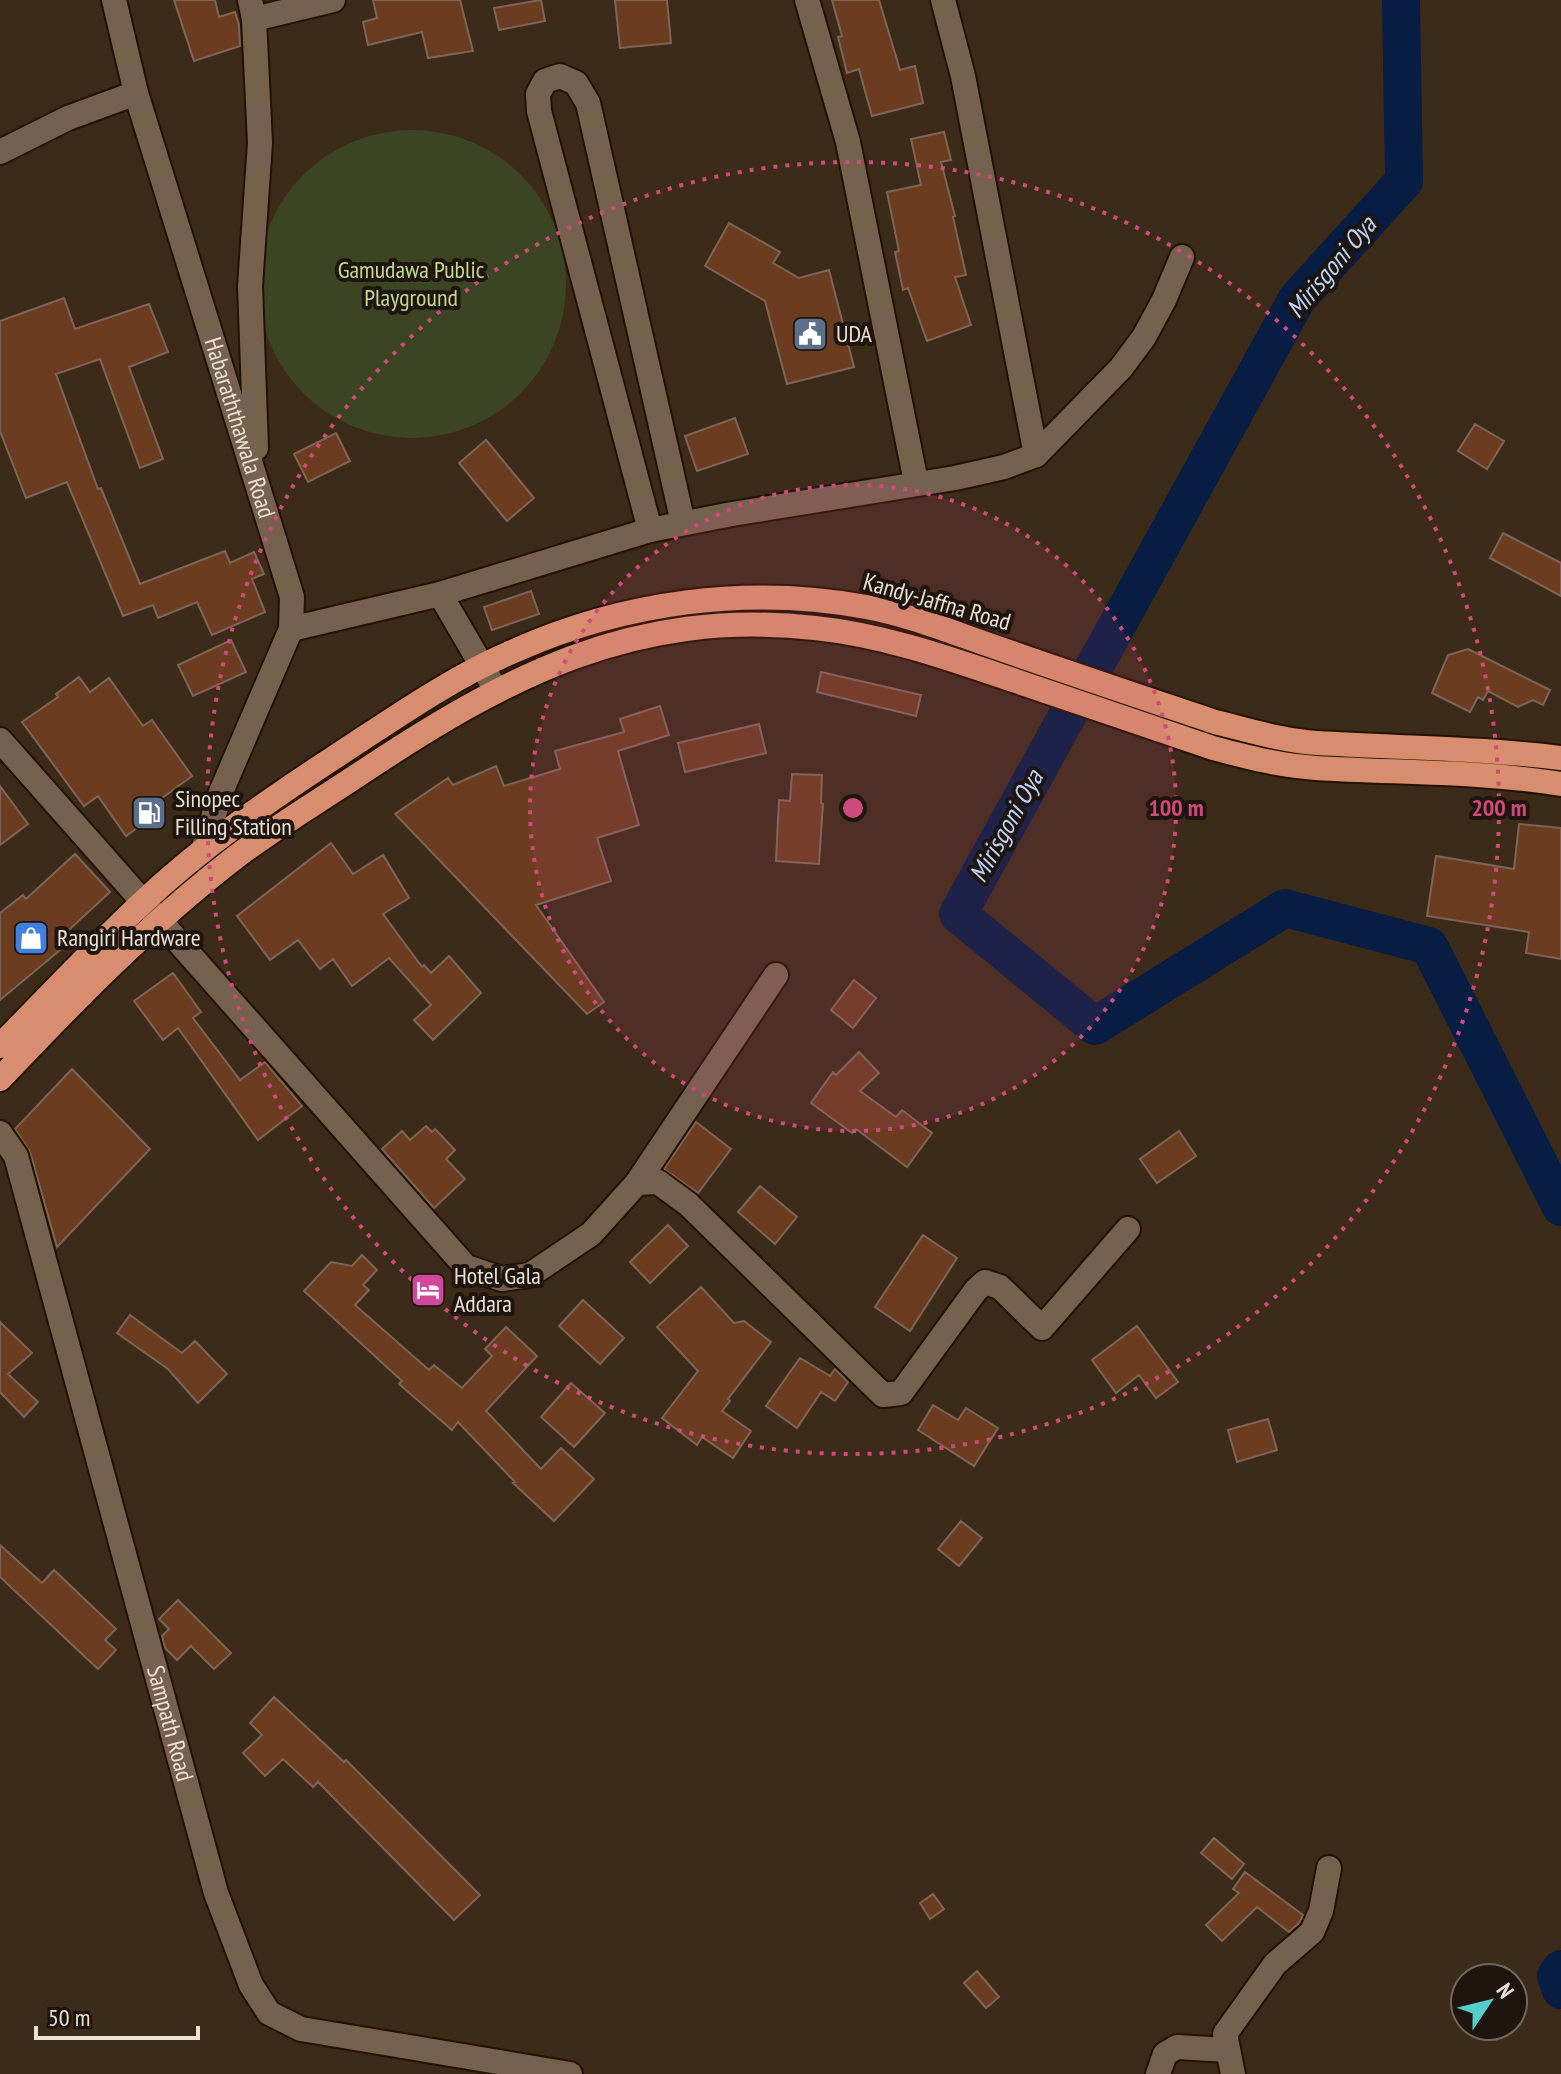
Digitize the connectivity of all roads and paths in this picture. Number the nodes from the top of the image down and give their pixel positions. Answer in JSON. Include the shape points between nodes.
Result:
{"nodes":[{"id":1,"x":114,"y":0,"type":"edge"},
{"id":2,"x":333,"y":0,"type":"edge"},
{"id":3,"x":807,"y":0,"type":"edge"},
{"id":4,"x":943,"y":0,"type":"edge"},
{"id":5,"x":252,"y":9,"type":"edge"},
{"id":6,"x":136,"y":93,"type":"junction"},
{"id":7,"x":0,"y":152,"type":"edge"},
{"id":8,"x":1182,"y":257,"type":"dead end"},
{"id":9,"x":1036,"y":455,"type":"junction"},
{"id":10,"x":257,"y":480,"type":"junction"},
{"id":11,"x":916,"y":482,"type":"junction"},
{"id":12,"x":683,"y":523,"type":"junction"},
{"id":13,"x":650,"y":530,"type":"junction"},
{"id":14,"x":440,"y":594,"type":"junction"},
{"id":15,"x":291,"y":629,"type":"junction"},
{"id":16,"x":482,"y":666,"type":"junction"},
{"id":17,"x":496,"y":690,"type":"junction"},
{"id":18,"x":0,"y":740,"type":"edge"},
{"id":19,"x":1560,"y":755,"type":"edge"},
{"id":20,"x":1556,"y":784,"type":"edge"},
{"id":21,"x":203,"y":850,"type":"junction"},
{"id":22,"x":143,"y":902,"type":"junction"},
{"id":23,"x":159,"y":922,"type":"junction"},
{"id":24,"x":776,"y":975,"type":"dead end"},
{"id":25,"x":0,"y":1046,"type":"edge"},
{"id":26,"x":0,"y":1079,"type":"edge"},
{"id":27,"x":0,"y":1133,"type":"edge"},
{"id":28,"x":637,"y":1183,"type":"junction"},
{"id":29,"x":1128,"y":1229,"type":"dead end"},
{"id":30,"x":1329,"y":1868,"type":"dead end"},
{"id":31,"x":1230,"y":2062,"type":"edge"},
{"id":32,"x":570,"y":2074,"type":"edge"},
{"id":33,"x":1158,"y":2074,"type":"edge"}],
"edges":[{"from":1,"to":6,"type":"street","name":"Habaraththawala Road"},
{"from":2,"to":5,"type":"street"},
{"from":3,"to":11,"type":"street","via":[[848,142]]},
{"from":4,"to":9,"type":"street","via":[[963,76]]},
{"from":5,"to":10,"type":"street","via":[[260,143],[250,286]]},
{"from":6,"to":7,"type":"street","via":[[68,118]]},
{"from":6,"to":10,"type":"street","name":"Habaraththawala Road"},
{"from":8,"to":9,"type":"street","via":[[1164,300],[1121,368]]},
{"from":9,"to":11,"type":"street","via":[[1004,467]]},
{"from":10,"to":15,"type":"street","name":"Habaraththawala Road","via":[[292,597]]},
{"from":11,"to":12,"type":"street"},
{"from":12,"to":13,"type":"street"},
{"from":12,"to":13,"type":"street","via":[[588,103],[576,83],[560,76],[545,81],[538,94],[539,111]]},
{"from":13,"to":14,"type":"street"},
{"from":14,"to":15,"type":"street"},
{"from":14,"to":16,"type":"street"},
{"from":15,"to":21,"type":"street","name":"Habaraththawala Road","via":[[221,792]]},
{"from":16,"to":17,"type":"street"},
{"from":16,"to":19,"type":"highway","name":"Kandy-Jaffna Road","via":[[578,625],[653,607],[786,598],[909,617],[1215,722],[1315,743]]},
{"from":16,"to":21,"type":"highway","name":"Kandy-Jaffna Road","via":[[290,786]]},
{"from":17,"to":20,"type":"highway","name":"Kandy-Jaffna Road","via":[[588,650],[644,636],[720,625],[820,628],[914,648],[1254,759],[1314,768]]},
{"from":17,"to":23,"type":"highway","name":"Kandy-Jaffna Road","via":[[307,808],[234,859]]},
{"from":18,"to":22,"type":"street"},
{"from":19,"to":20,"type":"highway"},
{"from":21,"to":22,"type":"highway","name":"Kandy-Jaffna Road"},
{"from":22,"to":23,"type":"street"},
{"from":22,"to":25,"type":"highway","name":"Kandy-Jaffna Road"},
{"from":23,"to":26,"type":"highway","name":"Kandy-Jaffna Road"},
{"from":23,"to":28,"type":"street","via":[[466,1267],[502,1279],[530,1275],[591,1234]]},
{"from":24,"to":28,"type":"street"},
{"from":27,"to":32,"type":"street","name":"Sampath Road","via":[[16,1156],[216,1893],[251,1985],[269,2013],[301,2029]]},
{"from":28,"to":29,"type":"street","via":[[658,1182],[688,1204],[883,1395],[901,1393],[985,1282],[1000,1287],[1042,1328]]},
{"from":30,"to":31,"type":"street","via":[[1312,1932],[1275,1964],[1225,2034]]},
{"from":31,"to":33,"type":"street","via":[[1177,2047],[1165,2054]]}]}
